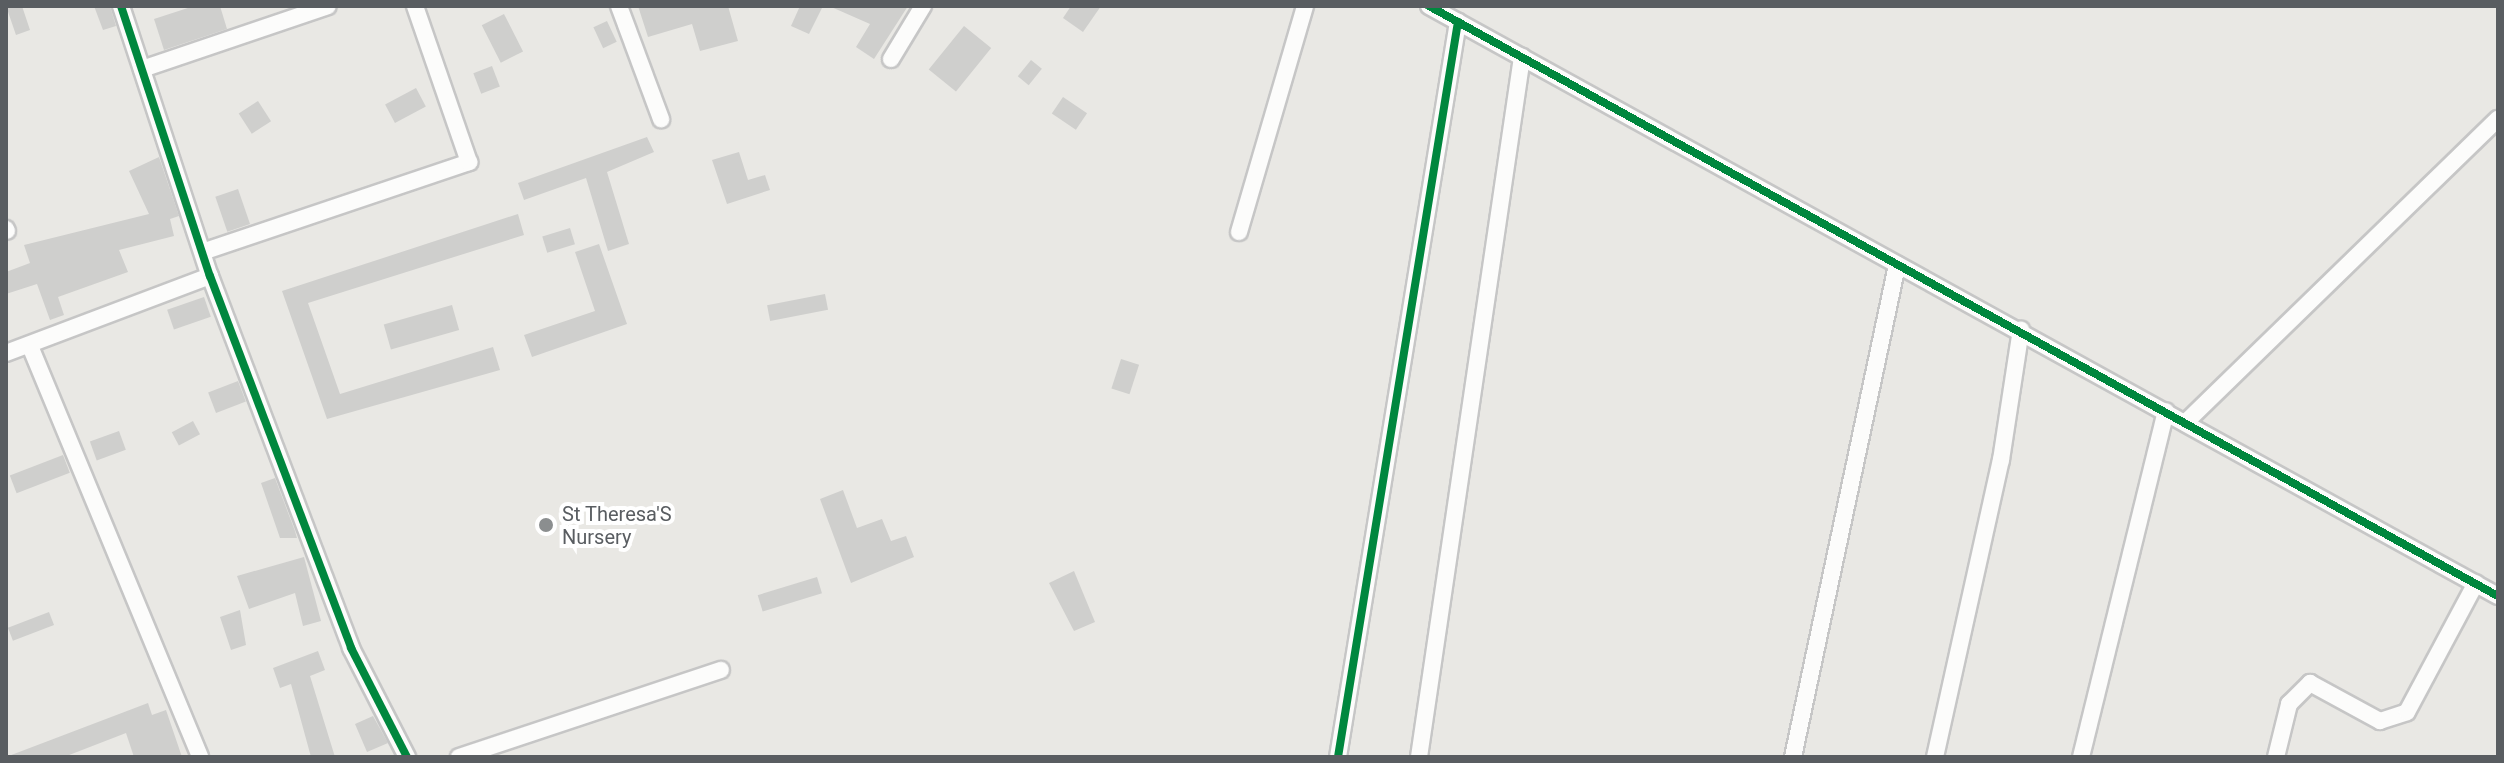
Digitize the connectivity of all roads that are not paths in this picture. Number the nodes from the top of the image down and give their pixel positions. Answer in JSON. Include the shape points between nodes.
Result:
{"nodes":[{"id":1,"x":121,"y":6,"type":"edge"},
{"id":2,"x":328,"y":6,"type":"edge"},
{"id":3,"x":415,"y":6,"type":"edge"},
{"id":4,"x":619,"y":6,"type":"edge"},
{"id":5,"x":923,"y":6,"type":"edge"},
{"id":6,"x":1305,"y":6,"type":"edge"},
{"id":7,"x":1429,"y":6,"type":"edge"},
{"id":8,"x":1458,"y":22,"type":"junction"},
{"id":9,"x":1522,"y":57,"type":"junction"},
{"id":10,"x":891,"y":59,"type":"dead end"},
{"id":11,"x":142,"y":69,"type":"junction"},
{"id":12,"x":661,"y":119,"type":"dead end"},
{"id":13,"x":2498,"y":119,"type":"edge"},
{"id":14,"x":1239,"y":232,"type":"dead end"},
{"id":15,"x":205,"y":251,"type":"junction"},
{"id":16,"x":1897,"y":265,"type":"junction"},
{"id":17,"x":210,"y":276,"type":"junction"},
{"id":18,"x":2021,"y":330,"type":"junction"},
{"id":19,"x":30,"y":346,"type":"junction"},
{"id":20,"x":6,"y":353,"type":"edge"},
{"id":21,"x":2166,"y":411,"type":"junction"},
{"id":22,"x":2186,"y":422,"type":"junction"},
{"id":23,"x":2476,"y":583,"type":"junction"},
{"id":24,"x":2498,"y":596,"type":"edge"},
{"id":25,"x":721,"y":670,"type":"dead end"},
{"id":26,"x":200,"y":757,"type":"edge"},
{"id":27,"x":407,"y":757,"type":"edge"},
{"id":28,"x":459,"y":757,"type":"edge"},
{"id":29,"x":1338,"y":757,"type":"edge"},
{"id":30,"x":1419,"y":757,"type":"edge"},
{"id":31,"x":1793,"y":757,"type":"edge"},
{"id":32,"x":1935,"y":757,"type":"edge"},
{"id":33,"x":2081,"y":757,"type":"edge"},
{"id":34,"x":2276,"y":757,"type":"edge"}],
"edges":[{"from":1,"to":11,"type":"street"},
{"from":2,"to":11,"type":"street"},
{"from":3,"to":15,"type":"street","via":[[472,153],[469,162]]},
{"from":4,"to":12,"type":"street"},
{"from":5,"to":10,"type":"street"},
{"from":6,"to":14,"type":"street"},
{"from":7,"to":8,"type":"street"},
{"from":8,"to":9,"type":"street"},
{"from":8,"to":29,"type":"street"},
{"from":9,"to":16,"type":"street"},
{"from":9,"to":30,"type":"street"},
{"from":11,"to":15,"type":"street"},
{"from":13,"to":22,"type":"street"},
{"from":15,"to":17,"type":"street"},
{"from":16,"to":18,"type":"street"},
{"from":16,"to":31,"type":"street"},
{"from":17,"to":19,"type":"street"},
{"from":17,"to":27,"type":"street","via":[[351,648]]},
{"from":18,"to":21,"type":"street"},
{"from":18,"to":32,"type":"street","via":[[2001,460]]},
{"from":19,"to":20,"type":"street"},
{"from":19,"to":26,"type":"street"},
{"from":21,"to":22,"type":"street"},
{"from":21,"to":33,"type":"street"},
{"from":22,"to":23,"type":"street"},
{"from":23,"to":24,"type":"street"},
{"from":23,"to":34,"type":"street","via":[[2407,712],[2380,721],[2310,683],[2289,704]]},
{"from":25,"to":28,"type":"street"}]}
